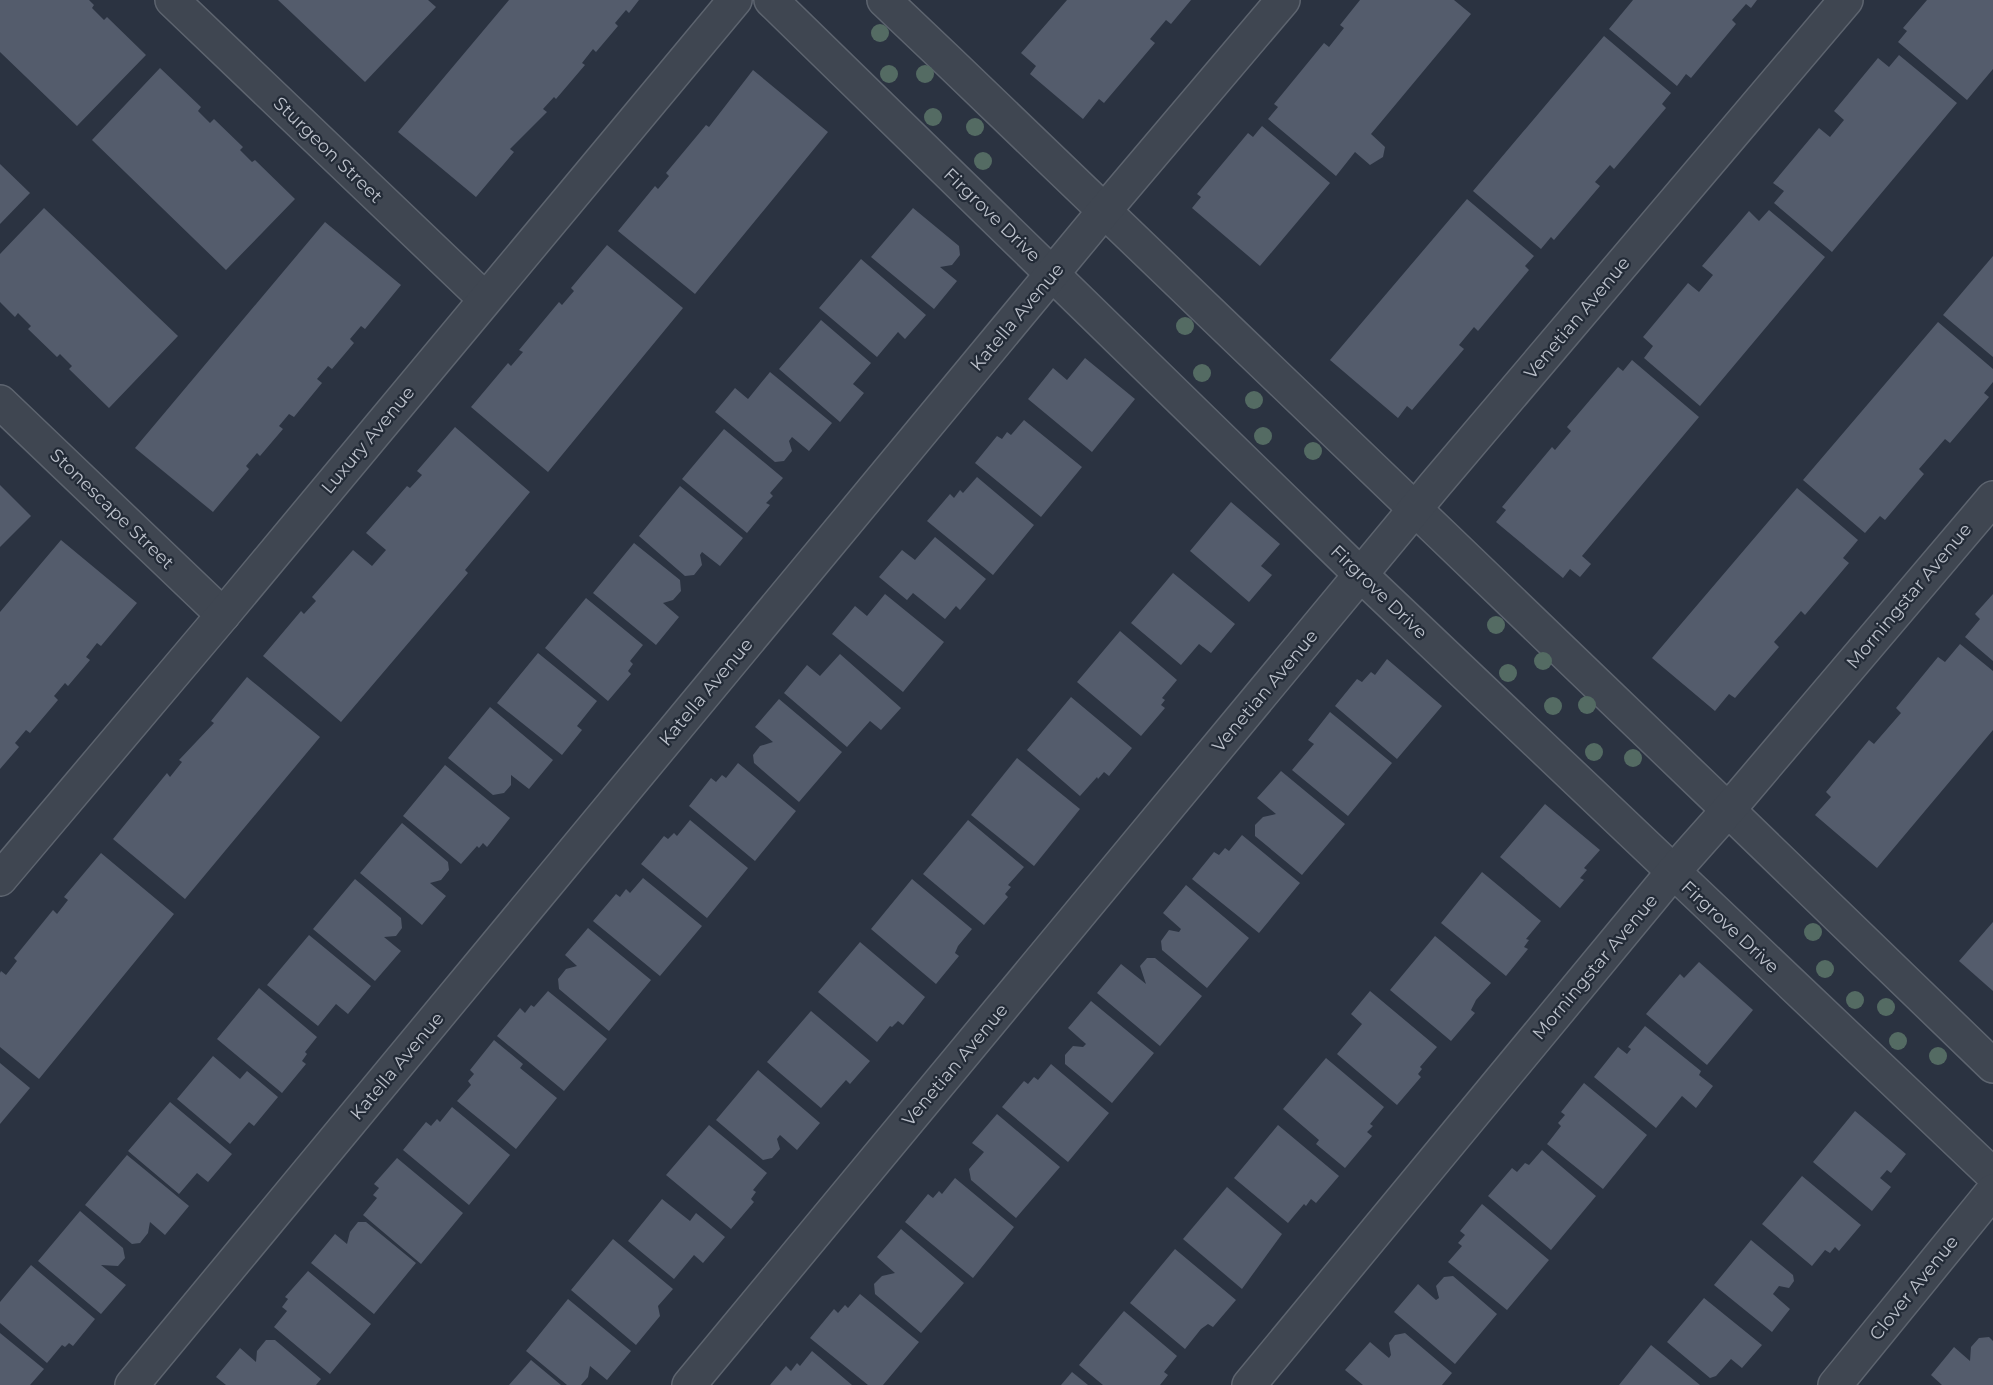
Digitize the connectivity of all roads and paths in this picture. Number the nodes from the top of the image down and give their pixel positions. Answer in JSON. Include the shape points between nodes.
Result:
{"nodes":[{"id":1,"x":171,"y":0,"type":"edge"},
{"id":2,"x":735,"y":0,"type":"edge"},
{"id":3,"x":771,"y":0,"type":"edge"},
{"id":4,"x":884,"y":0,"type":"edge"},
{"id":5,"x":1282,"y":0,"type":"edge"},
{"id":6,"x":1846,"y":0,"type":"edge"},
{"id":7,"x":1105,"y":210,"type":"junction"},
{"id":8,"x":1053,"y":274,"type":"junction"},
{"id":9,"x":485,"y":299,"type":"junction"},
{"id":10,"x":0,"y":402,"type":"edge"},
{"id":11,"x":1993,"y":498,"type":"edge"},
{"id":12,"x":1415,"y":509,"type":"junction"},
{"id":13,"x":1361,"y":575,"type":"junction"},
{"id":14,"x":223,"y":615,"type":"junction"},
{"id":15,"x":1729,"y":809,"type":"junction"},
{"id":16,"x":1673,"y":872,"type":"junction"},
{"id":17,"x":0,"y":879,"type":"edge"},
{"id":18,"x":1993,"y":1066,"type":"edge"},
{"id":19,"x":1993,"y":1175,"type":"edge"},
{"id":20,"x":1993,"y":1191,"type":"edge"},
{"id":21,"x":132,"y":1385,"type":"edge"},
{"id":22,"x":689,"y":1385,"type":"edge"},
{"id":23,"x":1249,"y":1385,"type":"edge"},
{"id":24,"x":1835,"y":1385,"type":"edge"}],
"edges":[{"from":1,"to":9,"type":"street","name":"Sturgeon Street"},
{"from":2,"to":9,"type":"street","name":"Luxury Avenue"},
{"from":3,"to":8,"type":"street","name":"Firgrove Drive"},
{"from":4,"to":7,"type":"street"},
{"from":5,"to":7,"type":"street","name":"Katella Avenue"},
{"from":6,"to":12,"type":"street","name":"Venetian Avenue"},
{"from":7,"to":8,"type":"street","name":"Katella Avenue"},
{"from":7,"to":12,"type":"street"},
{"from":8,"to":13,"type":"street","name":"Firgrove Drive"},
{"from":8,"to":21,"type":"street","name":"Katella Avenue"},
{"from":9,"to":14,"type":"street","name":"Luxury Avenue"},
{"from":10,"to":14,"type":"street","name":"Stonescape Street"},
{"from":11,"to":15,"type":"street","name":"Morningstar Avenue"},
{"from":12,"to":13,"type":"street","name":"Venetian Avenue"},
{"from":12,"to":15,"type":"street"},
{"from":13,"to":16,"type":"street","name":"Firgrove Drive"},
{"from":13,"to":22,"type":"street","name":"Venetian Avenue"},
{"from":14,"to":17,"type":"street","name":"Luxury Avenue"},
{"from":15,"to":16,"type":"street","name":"Morningstar Avenue"},
{"from":15,"to":18,"type":"street"},
{"from":16,"to":19,"type":"street","name":"Firgrove Drive"},
{"from":16,"to":23,"type":"street","name":"Morningstar Avenue"},
{"from":20,"to":24,"type":"street","name":"Clover Avenue"}]}
